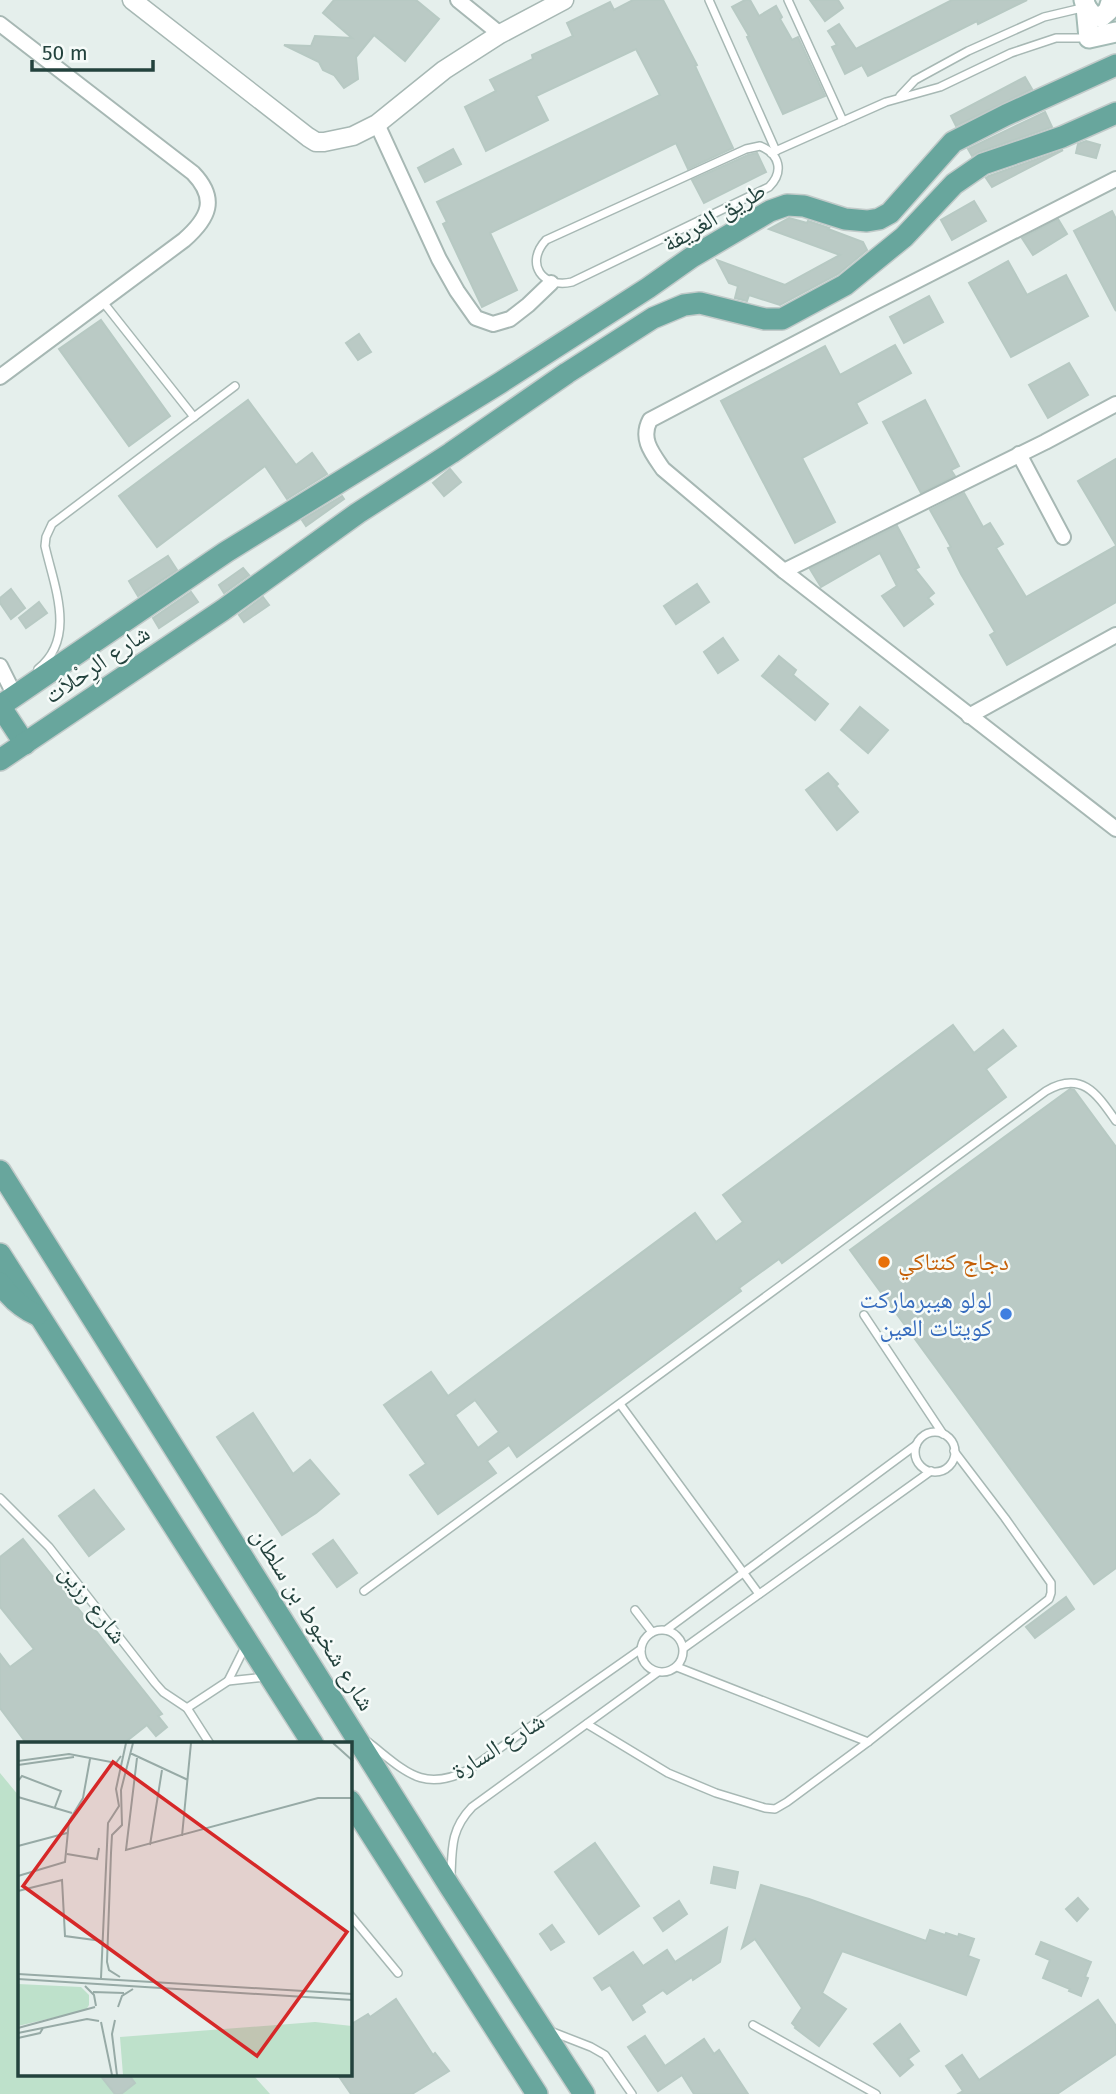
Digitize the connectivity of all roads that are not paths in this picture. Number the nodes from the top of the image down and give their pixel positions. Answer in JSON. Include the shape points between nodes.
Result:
{"nodes":[{"id":1,"x":132,"y":0,"type":"edge"},
{"id":2,"x":458,"y":0,"type":"edge"},
{"id":3,"x":564,"y":0,"type":"edge"},
{"id":4,"x":709,"y":0,"type":"edge"},
{"id":5,"x":788,"y":0,"type":"edge"},
{"id":6,"x":1085,"y":4,"type":"edge"},
{"id":7,"x":1112,"y":4,"type":"edge"},
{"id":8,"x":0,"y":24,"type":"edge"},
{"id":9,"x":1116,"y":32,"type":"edge"},
{"id":10,"x":500,"y":34,"type":"junction"},
{"id":11,"x":1089,"y":38,"type":"junction"},
{"id":12,"x":1116,"y":65,"type":"edge"},
{"id":13,"x":899,"y":98,"type":"junction"},
{"id":14,"x":1116,"y":113,"type":"edge"},
{"id":15,"x":843,"y":121,"type":"junction"},
{"id":16,"x":377,"y":124,"type":"junction"},
{"id":17,"x":773,"y":152,"type":"junction"},
{"id":18,"x":1116,"y":179,"type":"edge"},
{"id":19,"x":551,"y":283,"type":"junction"},
{"id":20,"x":103,"y":302,"type":"junction"},
{"id":21,"x":0,"y":377,"type":"edge"},
{"id":22,"x":235,"y":386,"type":"dead end"},
{"id":23,"x":1116,"y":404,"type":"edge"},
{"id":24,"x":194,"y":417,"type":"junction"},
{"id":25,"x":1019,"y":454,"type":"junction"},
{"id":26,"x":1063,"y":537,"type":"dead end"},
{"id":27,"x":784,"y":571,"type":"junction"},
{"id":28,"x":143,"y":609,"type":"joint"},
{"id":29,"x":1116,"y":635,"type":"edge"},
{"id":30,"x":0,"y":666,"type":"edge"},
{"id":31,"x":27,"y":676,"type":"dead end"},
{"id":32,"x":9,"y":695,"type":"edge"},
{"id":33,"x":970,"y":716,"type":"junction"},
{"id":34,"x":25,"y":744,"type":"junction"},
{"id":35,"x":0,"y":760,"type":"edge"},
{"id":36,"x":1116,"y":829,"type":"edge"},
{"id":37,"x":1116,"y":1121,"type":"edge"},
{"id":38,"x":0,"y":1171,"type":"edge"},
{"id":39,"x":0,"y":1254,"type":"edge"},
{"id":40,"x":0,"y":1283,"type":"edge"},
{"id":41,"x":864,"y":1315,"type":"dead end"},
{"id":42,"x":42,"y":1318,"type":"junction"},
{"id":43,"x":621,"y":1404,"type":"junction"},
{"id":44,"x":943,"y":1434,"type":"junction"},
{"id":45,"x":916,"y":1445,"type":"junction"},
{"id":46,"x":954,"y":1451,"type":"junction"},
{"id":47,"x":931,"y":1471,"type":"junction"},
{"id":48,"x":0,"y":1498,"type":"edge"},
{"id":49,"x":743,"y":1573,"type":"junction"},
{"id":50,"x":364,"y":1591,"type":"dead end"},
{"id":51,"x":759,"y":1594,"type":"junction"},
{"id":52,"x":635,"y":1609,"type":"dead end"},
{"id":53,"x":666,"y":1630,"type":"junction"},
{"id":54,"x":652,"y":1632,"type":"junction"},
{"id":55,"x":247,"y":1640,"type":"junction"},
{"id":56,"x":684,"y":1648,"type":"junction"},
{"id":57,"x":641,"y":1649,"type":"junction"},
{"id":58,"x":677,"y":1667,"type":"junction"},
{"id":59,"x":658,"y":1672,"type":"junction"},
{"id":60,"x":270,"y":1677,"type":"junction"},
{"id":61,"x":228,"y":1681,"type":"junction"},
{"id":62,"x":187,"y":1709,"type":"junction"},
{"id":63,"x":587,"y":1724,"type":"junction"},
{"id":64,"x":352,"y":1729,"type":"junction"},
{"id":65,"x":208,"y":1742,"type":"edge"},
{"id":66,"x":312,"y":1742,"type":"edge"},
{"id":67,"x":868,"y":1742,"type":"junction"},
{"id":68,"x":352,"y":1804,"type":"edge"},
{"id":69,"x":450,"y":1887,"type":"junction"},
{"id":70,"x":352,"y":1917,"type":"edge"},
{"id":71,"x":398,"y":1973,"type":"dead end"},
{"id":72,"x":753,"y":2025,"type":"dead end"},
{"id":73,"x":540,"y":2027,"type":"junction"},
{"id":74,"x":537,"y":2094,"type":"edge"},
{"id":75,"x":584,"y":2094,"type":"edge"},
{"id":76,"x":632,"y":2094,"type":"edge"},
{"id":77,"x":876,"y":2094,"type":"edge"}],
"edges":[{"from":1,"to":16,"type":"street","via":[[316,142],[353,136]]},
{"from":2,"to":10,"type":"street"},
{"from":3,"to":10,"type":"street"},
{"from":4,"to":17,"type":"lane"},
{"from":5,"to":15,"type":"lane"},
{"from":6,"to":7,"type":"main road","via":[[1096,18]]},
{"from":6,"to":11,"type":"main road"},
{"from":6,"to":13,"type":"lane","via":[[1044,17],[950,60],[915,80]]},
{"from":8,"to":20,"type":"street","via":[[204,185],[208,203],[195,230]]},
{"from":9,"to":11,"type":"main road"},
{"from":10,"to":16,"type":"street","via":[[444,70]]},
{"from":11,"to":13,"type":"lane","via":[[1056,38],[1011,53],[940,87]]},
{"from":12,"to":28,"type":"main road","name":"طريق الغريفة","via":[[953,142],[890,213],[879,219],[845,219],[804,206],[770,211],[226,552]]},
{"from":13,"to":15,"type":"lane"},
{"from":14,"to":34,"type":"main road","name":"شارع الرِحْلاَت","via":[[983,164],[954,184],[904,237],[845,285],[782,319],[700,303],[668,310],[358,513]]},
{"from":15,"to":17,"type":"lane"},
{"from":16,"to":19,"type":"street","via":[[439,259],[476,318],[493,324],[510,319]]},
{"from":17,"to":19,"type":"lane","via":[[778,173],[769,187],[572,282]]},
{"from":17,"to":19,"type":"lane","via":[[760,146],[746,149],[546,240],[536,259],[540,273]]},
{"from":18,"to":27,"type":"street","via":[[650,420],[645,437],[663,469]]},
{"from":20,"to":21,"type":"street"},
{"from":20,"to":24,"type":"lane"},
{"from":22,"to":24,"type":"lane"},
{"from":23,"to":25,"type":"street"},
{"from":24,"to":31,"type":"lane","via":[[49,529],[45,546],[60,630],[50,657]]},
{"from":25,"to":26,"type":"street"},
{"from":25,"to":27,"type":"street"},
{"from":27,"to":33,"type":"street"},
{"from":28,"to":32,"type":"main road","name":"شارع الرِحْلاَت"},
{"from":29,"to":33,"type":"street"},
{"from":30,"to":32,"type":"street"},
{"from":32,"to":34,"type":"main road"},
{"from":33,"to":36,"type":"street"},
{"from":34,"to":35,"type":"main road","name":"شارع الرِحْلاَت"},
{"from":37,"to":43,"type":"lane","via":[[1090,1089],[1068,1082],[1057,1085]]},
{"from":38,"to":64,"type":"main road","name":"شارع شخبوط بن سلطان"},
{"from":39,"to":42,"type":"main road"},
{"from":40,"to":42,"type":"main road","via":[[23,1309]]},
{"from":41,"to":44,"type":"lane"},
{"from":42,"to":55,"type":"main road"},
{"from":43,"to":49,"type":"lane"},
{"from":43,"to":50,"type":"lane"},
{"from":44,"to":45,"type":"lane","via":[[930,1432]]},
{"from":44,"to":46,"type":"lane"},
{"from":45,"to":47,"type":"lane","via":[[919,1464]]},
{"from":45,"to":49,"type":"lane"},
{"from":46,"to":47,"type":"lane","via":[[950,1464]]},
{"from":46,"to":67,"type":"lane","via":[[1034,1558],[1052,1592],[1049,1599]]},
{"from":47,"to":51,"type":"lane"},
{"from":48,"to":62,"type":"lane","name":"شارع رزين","via":[[49,1548],[155,1683]]},
{"from":49,"to":51,"type":"lane"},
{"from":49,"to":53,"type":"lane"},
{"from":51,"to":56,"type":"lane"},
{"from":52,"to":54,"type":"lane"},
{"from":53,"to":54,"type":"lane"},
{"from":53,"to":56,"type":"lane","via":[[677,1636]]},
{"from":54,"to":57,"type":"lane"},
{"from":55,"to":60,"type":"main road"},
{"from":55,"to":61,"type":"lane"},
{"from":56,"to":58,"type":"lane"},
{"from":57,"to":59,"type":"lane","via":[[645,1663]]},
{"from":57,"to":64,"type":"lane","name":"شارع السارة","via":[[470,1769],[442,1780],[414,1776]]},
{"from":58,"to":59,"type":"lane"},
{"from":58,"to":67,"type":"lane"},
{"from":59,"to":63,"type":"lane","name":"شارع السارة"},
{"from":60,"to":61,"type":"lane"},
{"from":60,"to":66,"type":"main road"},
{"from":61,"to":62,"type":"lane"},
{"from":62,"to":65,"type":"lane","name":"شارع رزين"},
{"from":63,"to":67,"type":"lane","via":[[668,1773],[716,1793],[775,1809]]},
{"from":63,"to":69,"type":"lane","name":"شارع السارة","via":[[461,1819],[452,1846]]},
{"from":64,"to":69,"type":"main road","name":"شارع شخبوط بن سلطان"},
{"from":68,"to":74,"type":"main road"},
{"from":69,"to":73,"type":"main road","name":"شارع شخبوط بن سلطان"},
{"from":70,"to":71,"type":"lane"},
{"from":72,"to":77,"type":"lane"},
{"from":73,"to":75,"type":"main road","name":"شارع شخبوط بن سلطان"},
{"from":73,"to":76,"type":"lane","via":[[605,2055]]}]}
